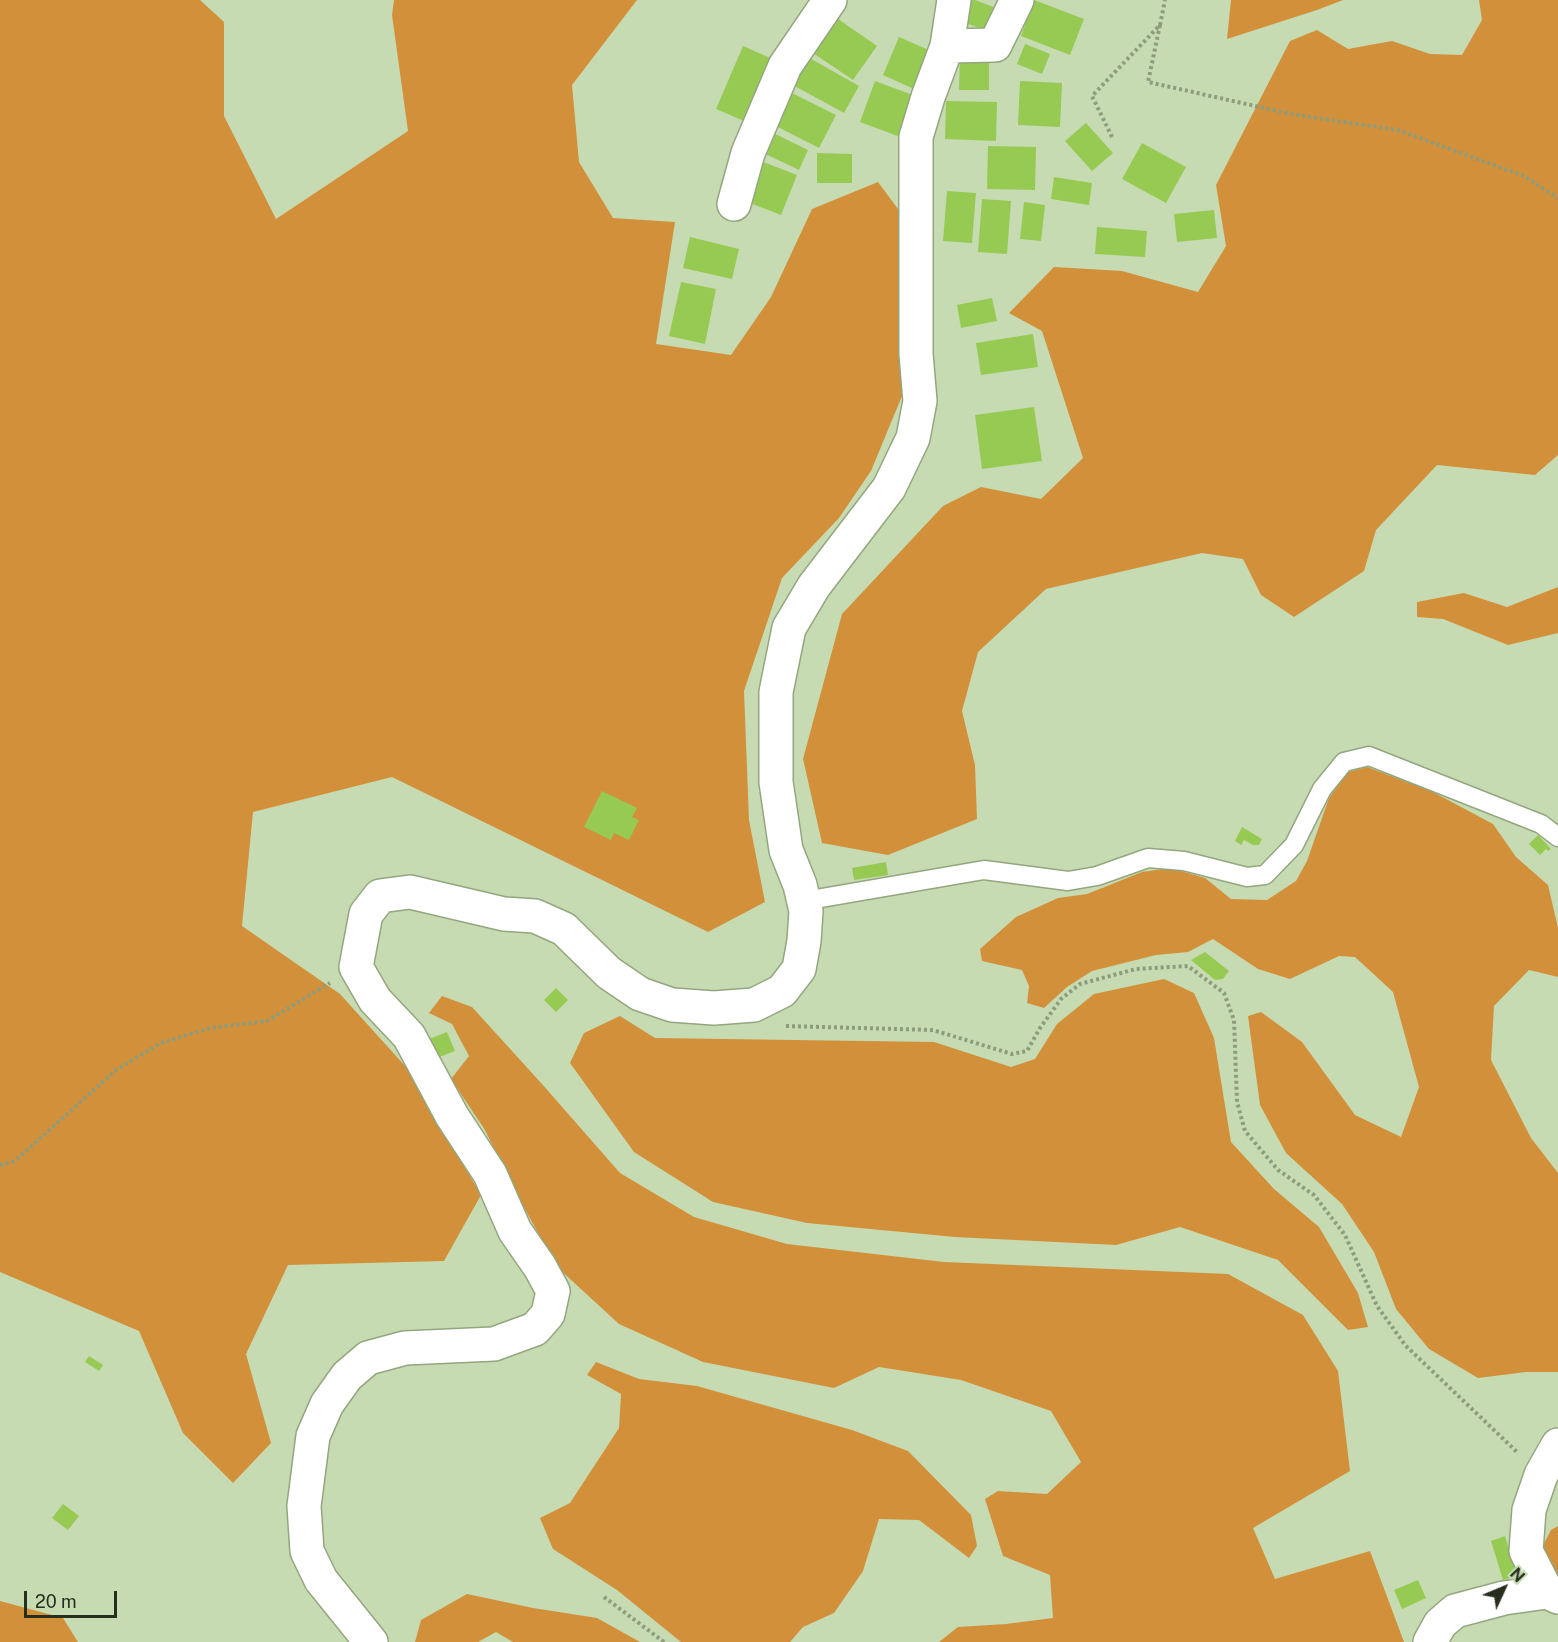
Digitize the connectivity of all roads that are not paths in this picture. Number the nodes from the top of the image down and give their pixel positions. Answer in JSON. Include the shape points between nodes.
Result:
{"nodes":[{"id":1,"x":831,"y":0,"type":"edge"},
{"id":2,"x":954,"y":0,"type":"edge"},
{"id":3,"x":1017,"y":0,"type":"edge"},
{"id":4,"x":947,"y":46,"type":"junction"},
{"id":5,"x":734,"y":204,"type":"dead end"},
{"id":6,"x":1558,"y":837,"type":"edge"},
{"id":7,"x":804,"y":901,"type":"junction"},
{"id":8,"x":1558,"y":1445,"type":"edge"},
{"id":9,"x":1552,"y":1594,"type":"edge"},
{"id":10,"x":370,"y":1642,"type":"edge"},
{"id":11,"x":1430,"y":1642,"type":"edge"}],
"edges":[{"from":1,"to":5,"type":"street","via":[[785,66],[748,153]]},
{"from":2,"to":4,"type":"street"},
{"from":3,"to":4,"type":"street","via":[[995,45]]},
{"from":4,"to":7,"type":"street","via":[[916,137],[916,354],[920,401],[913,438],[889,488],[814,586],[789,628],[776,692],[776,782],[786,849]]},
{"from":6,"to":7,"type":"lane","via":[[1541,824],[1370,756],[1344,762],[1322,789],[1294,845],[1265,875],[1247,878],[1184,861],[1148,858],[1097,876],[1068,881],[984,870]]},
{"from":7,"to":10,"type":"street","via":[[799,969],[782,991],[754,1005],[714,1008],[672,1005],[640,994],[609,973],[564,929],[535,916],[504,914],[410,892],[380,896],[366,914],[356,967],[375,1000],[409,1035],[452,1116],[490,1174],[514,1231],[553,1291],[548,1314],[535,1329],[494,1344],[405,1348],[368,1358],[347,1376],[327,1404],[313,1436],[304,1506],[307,1551],[321,1580]]},
{"from":8,"to":9,"type":"street","via":[[1541,1475],[1529,1509],[1526,1551]]},
{"from":9,"to":11,"type":"street","via":[[1504,1598],[1455,1611],[1440,1624]]}]}
